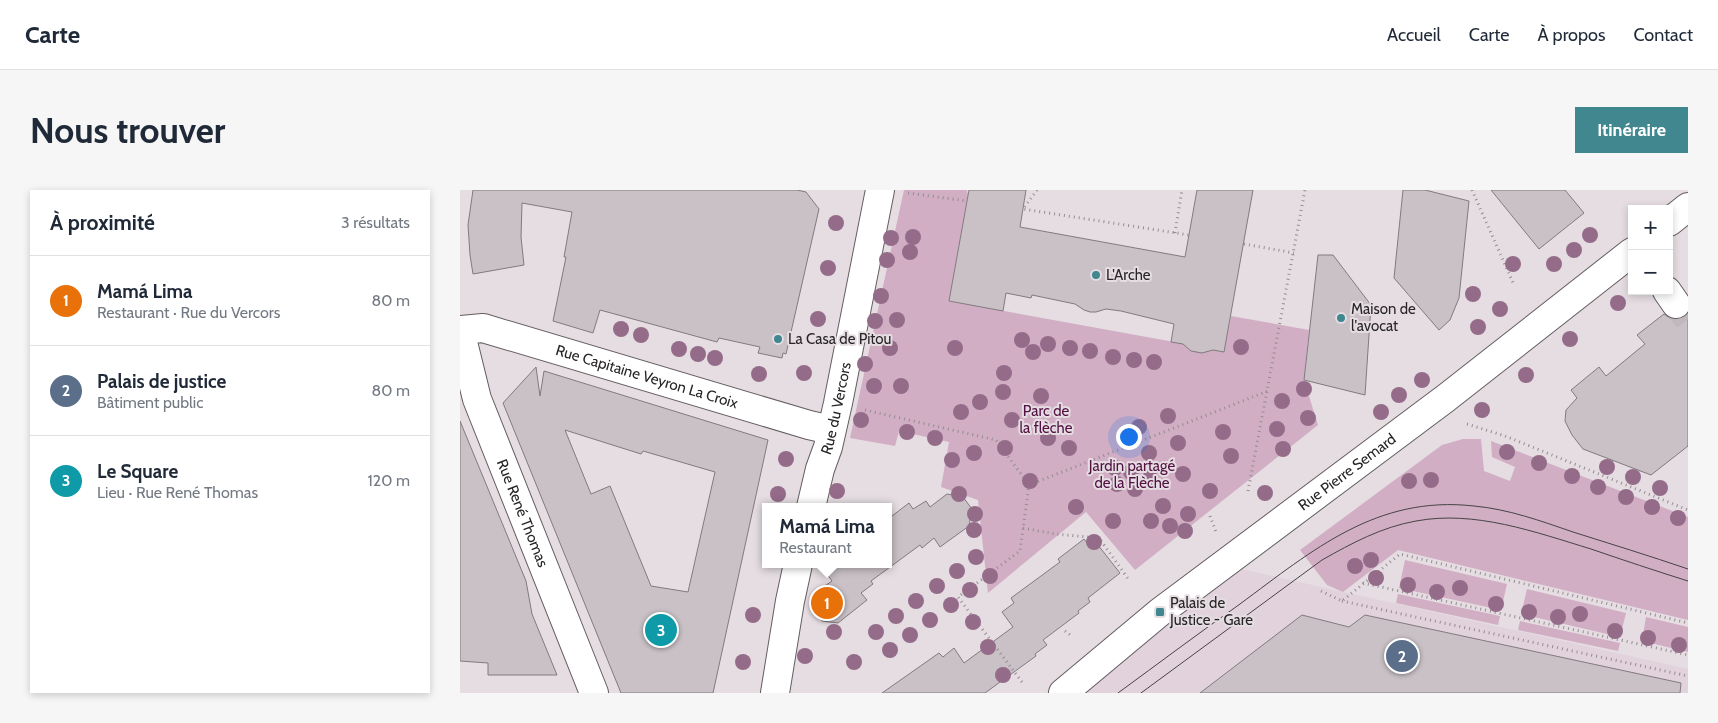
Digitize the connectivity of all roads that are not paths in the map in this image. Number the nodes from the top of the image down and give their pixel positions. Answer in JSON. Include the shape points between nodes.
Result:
{"nodes":[{"id":1,"x":893,"y":191,"type":"edge"},
{"id":2,"x":1688,"y":207,"type":"edge"},
{"id":3,"x":1673,"y":219,"type":"edge"},
{"id":4,"x":1628,"y":255,"type":"edge"},
{"id":5,"x":460,"y":330,"type":"edge"},
{"id":6,"x":831,"y":430,"type":"junction"},
{"id":7,"x":812,"y":503,"type":"edge"},
{"id":8,"x":797,"y":568,"type":"edge"},
{"id":9,"x":594,"y":693,"type":"edge"},
{"id":10,"x":775,"y":693,"type":"edge"},
{"id":11,"x":1063,"y":693,"type":"edge"}],
"edges":[{"from":1,"to":6,"type":"street","name":"Rue du Vercors"},
{"from":2,"to":3,"type":"street"},
{"from":4,"to":11,"type":"street","name":"Rue Pierre Semard","via":[[1446,398],[1160,612]]},
{"from":5,"to":6,"type":"street","name":"Rue Capitaine Veyron La Croix","via":[[484,328]]},
{"from":5,"to":9,"type":"street","name":"Rue René Thomas","via":[[477,399]]},
{"from":6,"to":7,"type":"street","name":"Rue du Vercors"},
{"from":8,"to":10,"type":"street"}]}
